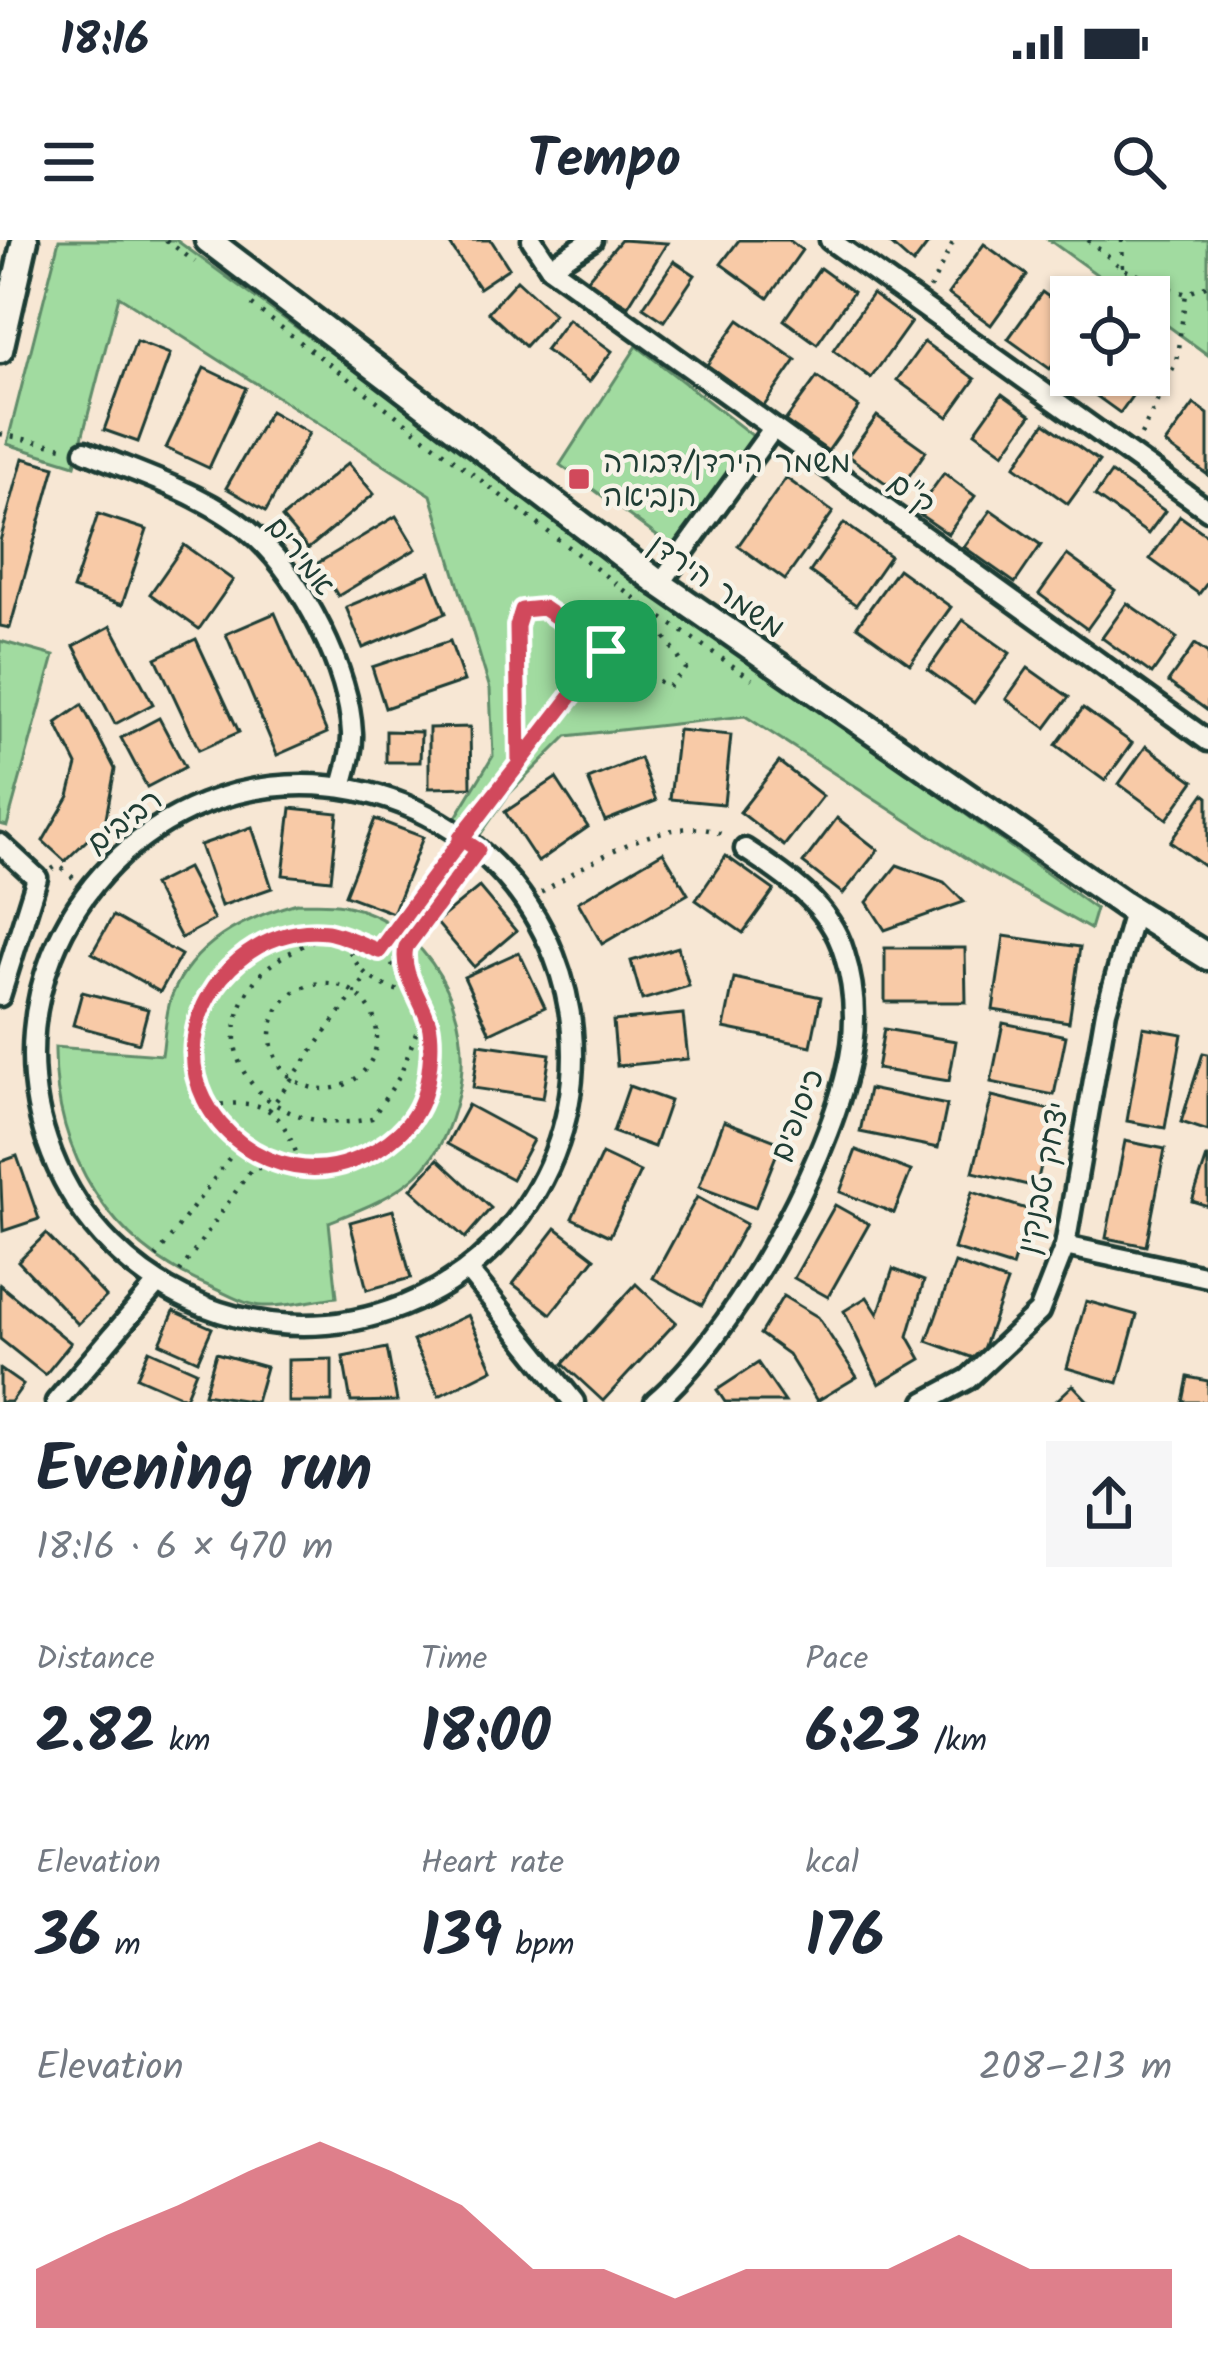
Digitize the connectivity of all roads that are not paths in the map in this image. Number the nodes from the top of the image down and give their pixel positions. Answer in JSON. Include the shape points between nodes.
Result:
{"nodes":[{"id":1,"x":26,"y":240,"type":"edge"},
{"id":2,"x":208,"y":240,"type":"edge"},
{"id":3,"x":532,"y":240,"type":"edge"},
{"id":4,"x":592,"y":240,"type":"edge"},
{"id":5,"x":830,"y":240,"type":"edge"},
{"id":6,"x":550,"y":267,"type":"junction"},
{"id":7,"x":0,"y":350,"type":"edge"},
{"id":8,"x":772,"y":430,"type":"junction"},
{"id":9,"x":85,"y":452,"type":"road end"},
{"id":10,"x":1208,"y":510,"type":"edge"},
{"id":11,"x":660,"y":584,"type":"junction"},
{"id":12,"x":1208,"y":741,"type":"edge"},
{"id":13,"x":342,"y":787,"type":"junction"},
{"id":14,"x":0,"y":844,"type":"edge"},
{"id":15,"x":745,"y":849,"type":"road end"},
{"id":16,"x":1134,"y":912,"type":"junction"},
{"id":17,"x":1208,"y":957,"type":"edge"},
{"id":18,"x":0,"y":996,"type":"edge"},
{"id":19,"x":1065,"y":1246,"type":"junction"},
{"id":20,"x":468,"y":1270,"type":"junction"},
{"id":21,"x":1208,"y":1277,"type":"edge"},
{"id":22,"x":155,"y":1284,"type":"junction"},
{"id":23,"x":56,"y":1402,"type":"edge"},
{"id":24,"x":574,"y":1402,"type":"edge"},
{"id":25,"x":655,"y":1402,"type":"edge"},
{"id":26,"x":925,"y":1402,"type":"edge"}],
"edges":[{"from":1,"to":7,"type":"street"},
{"from":2,"to":11,"type":"street","name":"משמר הירדן"},
{"from":3,"to":6,"type":"street","name":"ק\"ם"},
{"from":4,"to":6,"type":"street"},
{"from":5,"to":10,"type":"street"},
{"from":6,"to":8,"type":"street","name":"ק\"ם"},
{"from":8,"to":11,"type":"street"},
{"from":8,"to":12,"type":"street","name":"ק\"ם"},
{"from":9,"to":13,"type":"street","name":"אמירים","via":[[195,498],[267,552],[314,620],[348,699],[352,738]]},
{"from":11,"to":16,"type":"street","name":"משמר הירדן"},
{"from":13,"to":20,"type":"street","name":"רביבים","via":[[478,850],[531,899],[569,977],[577,1089],[548,1166],[512,1226]]},
{"from":13,"to":22,"type":"street","name":"רביבים","via":[[281,785],[193,807],[120,855],[88,890],[48,961],[31,1054],[47,1150],[95,1232]]},
{"from":14,"to":18,"type":"street","via":[[37,878]]},
{"from":15,"to":25,"type":"street","name":"כיסופים","via":[[819,907],[843,949],[856,1004],[848,1072],[762,1264],[692,1371]]},
{"from":16,"to":17,"type":"street","name":"משמר הירדן"},
{"from":16,"to":19,"type":"street","name":"יצחק טבנקין","via":[[1106,1011]]},
{"from":19,"to":21,"type":"street"},
{"from":19,"to":26,"type":"street","name":"יצחק טבנקין","via":[[1039,1312],[968,1378]]},
{"from":20,"to":22,"type":"street","name":"רביבים","via":[[376,1316],[272,1326]]},
{"from":20,"to":24,"type":"street"},
{"from":22,"to":23,"type":"street"}]}
